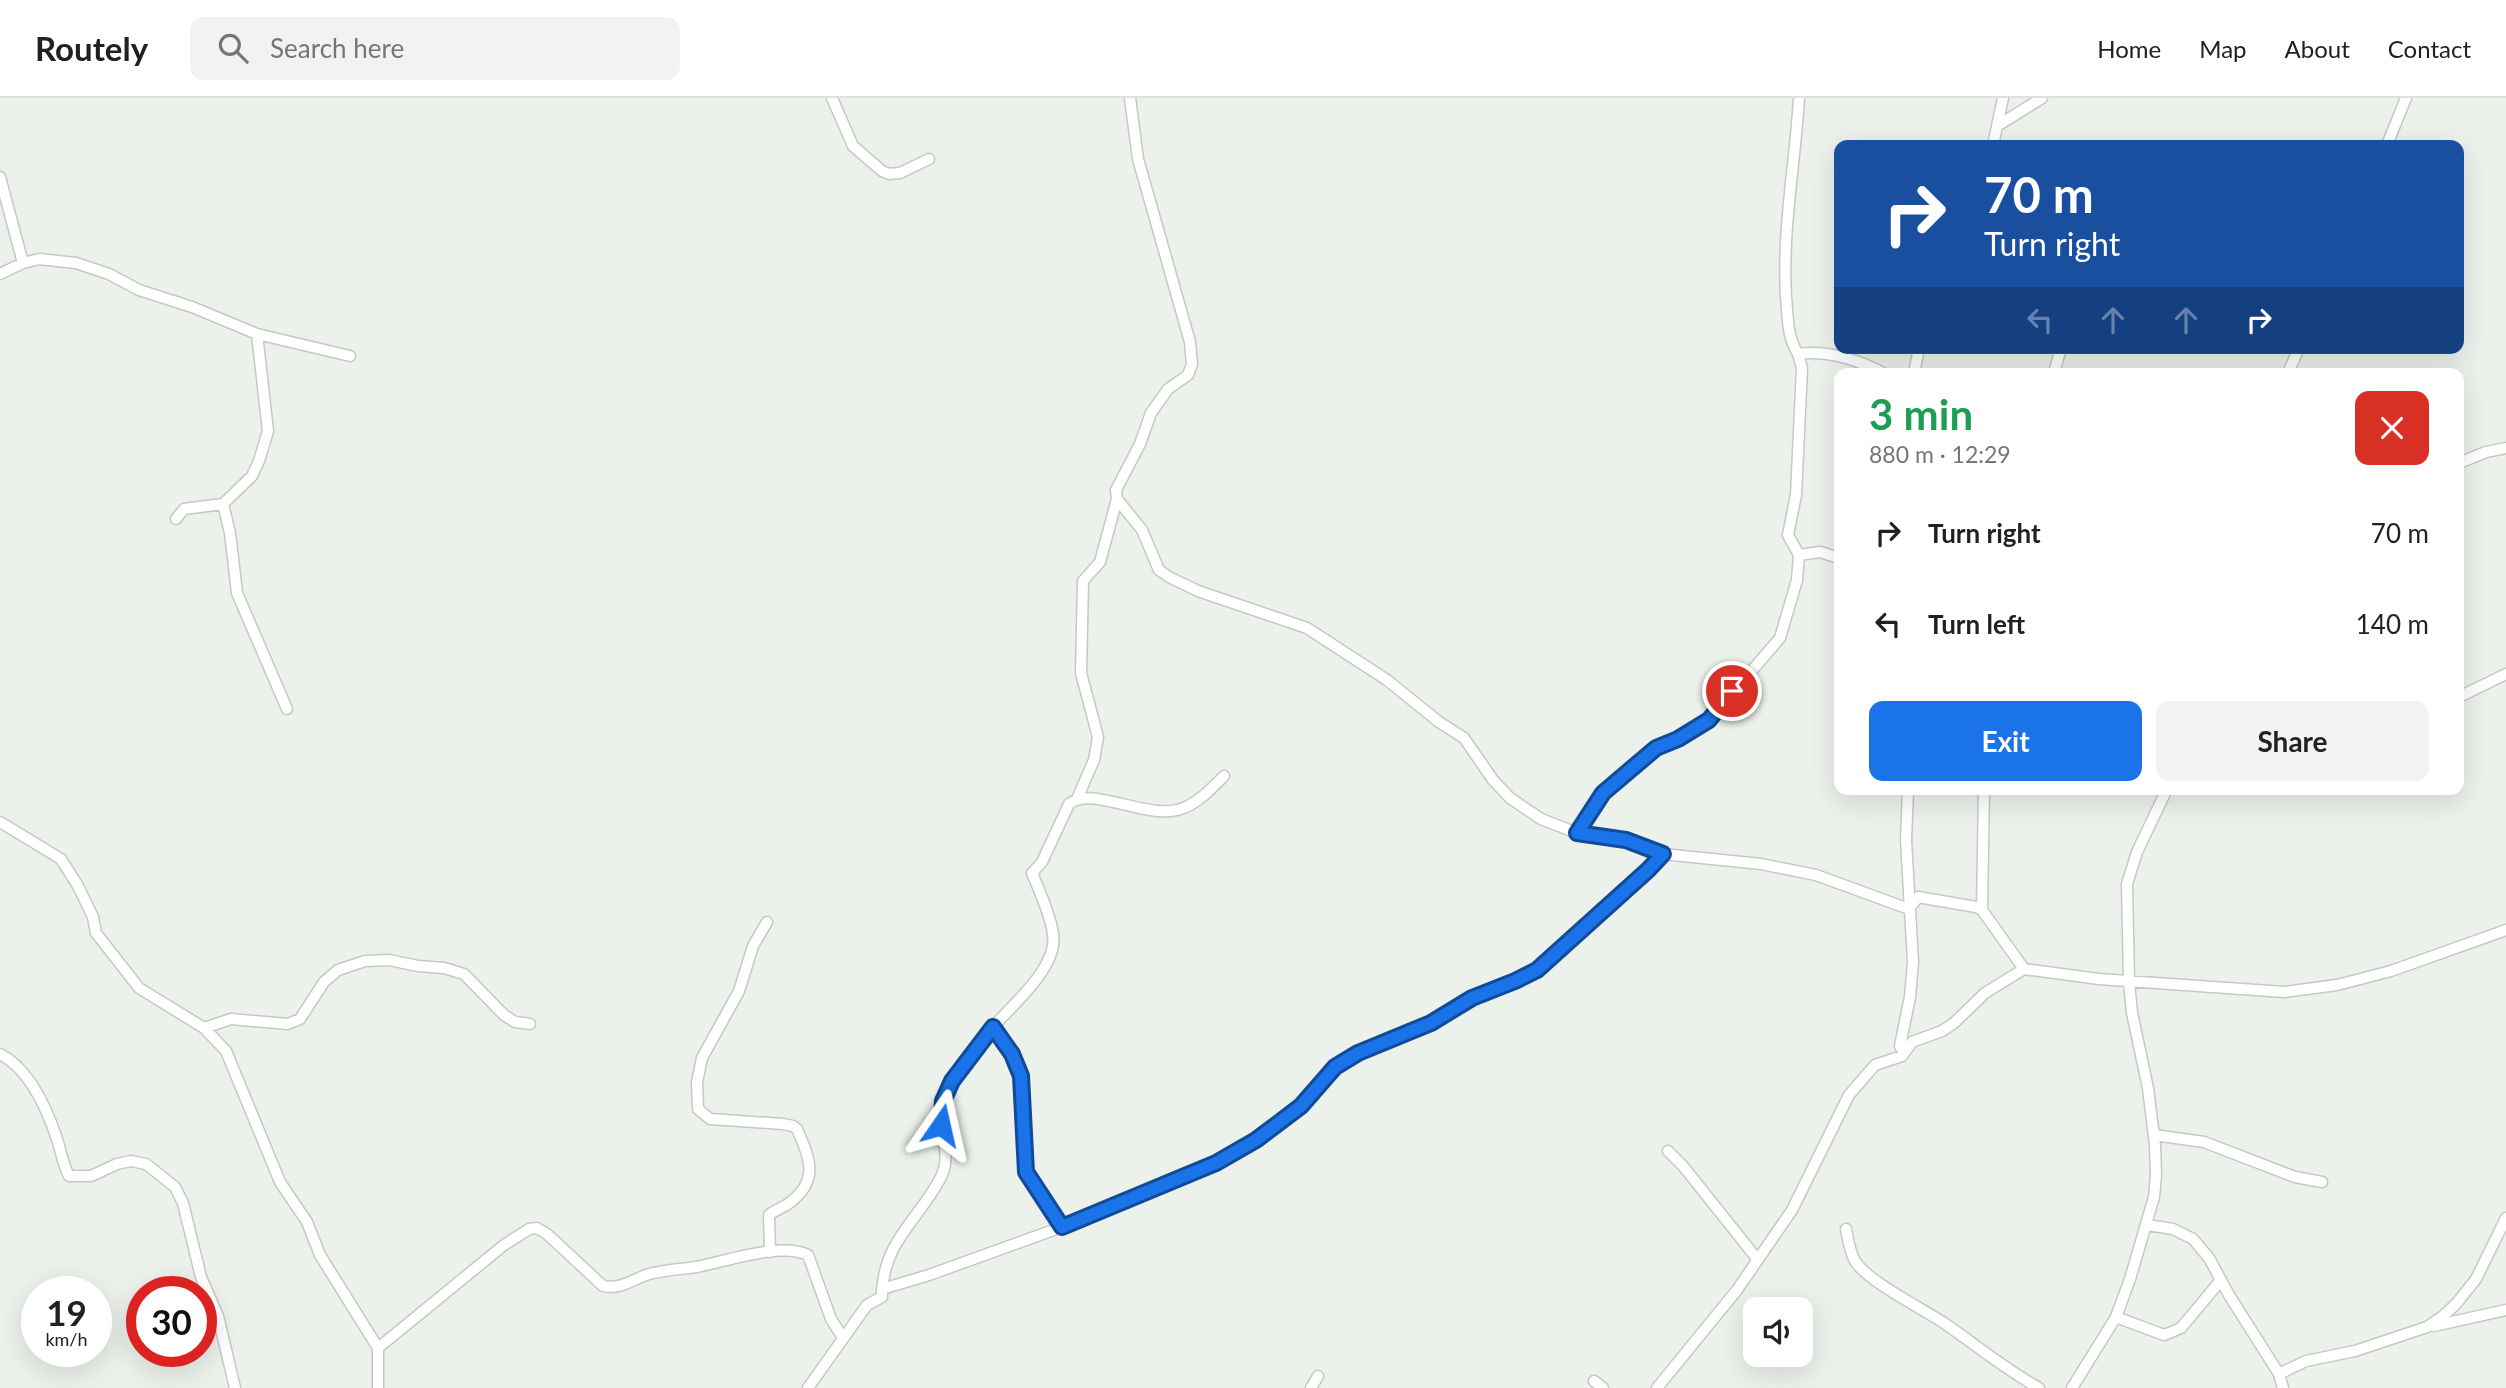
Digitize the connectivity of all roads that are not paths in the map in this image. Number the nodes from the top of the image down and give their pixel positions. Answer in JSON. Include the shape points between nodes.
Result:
{"nodes":[{"id":1,"x":832,"y":98,"type":"edge"},
{"id":2,"x":1130,"y":98,"type":"edge"},
{"id":3,"x":1799,"y":98,"type":"edge"},
{"id":4,"x":2003,"y":98,"type":"edge"},
{"id":5,"x":2042,"y":98,"type":"edge"},
{"id":6,"x":2406,"y":98,"type":"edge"},
{"id":7,"x":1997,"y":126,"type":"junction"},
{"id":8,"x":1994,"y":140,"type":"edge"},
{"id":9,"x":2389,"y":140,"type":"edge"},
{"id":10,"x":929,"y":159,"type":"dead end"},
{"id":11,"x":0,"y":177,"type":"edge"},
{"id":12,"x":23,"y":263,"type":"junction"},
{"id":13,"x":0,"y":274,"type":"edge"},
{"id":14,"x":257,"y":334,"type":"junction"},
{"id":15,"x":1798,"y":354,"type":"junction"},
{"id":16,"x":351,"y":356,"type":"dead end"},
{"id":17,"x":1873,"y":368,"type":"edge"},
{"id":18,"x":2506,"y":448,"type":"edge"},
{"id":19,"x":2464,"y":461,"type":"edge"},
{"id":20,"x":1118,"y":499,"type":"junction"},
{"id":21,"x":223,"y":504,"type":"junction"},
{"id":22,"x":176,"y":519,"type":"dead end"},
{"id":23,"x":1799,"y":555,"type":"junction"},
{"id":24,"x":1834,"y":556,"type":"edge"},
{"id":25,"x":2506,"y":674,"type":"edge"},
{"id":26,"x":2464,"y":695,"type":"edge"},
{"id":27,"x":287,"y":709,"type":"dead end"},
{"id":28,"x":1224,"y":776,"type":"dead end"},
{"id":29,"x":1908,"y":795,"type":"edge"},
{"id":30,"x":1984,"y":795,"type":"edge"},
{"id":31,"x":2164,"y":795,"type":"edge"},
{"id":32,"x":1077,"y":799,"type":"junction"},
{"id":33,"x":0,"y":822,"type":"edge"},
{"id":34,"x":1577,"y":833,"type":"junction"},
{"id":35,"x":1663,"y":854,"type":"junction"},
{"id":36,"x":1909,"y":909,"type":"junction"},
{"id":37,"x":1982,"y":910,"type":"junction"},
{"id":38,"x":767,"y":922,"type":"dead end"},
{"id":39,"x":2506,"y":930,"type":"edge"},
{"id":40,"x":2024,"y":969,"type":"junction"},
{"id":41,"x":2129,"y":982,"type":"junction"},
{"id":42,"x":530,"y":1024,"type":"dead end"},
{"id":43,"x":993,"y":1027,"type":"junction"},
{"id":44,"x":204,"y":1028,"type":"junction"},
{"id":45,"x":1905,"y":1053,"type":"junction"},
{"id":46,"x":0,"y":1054,"type":"edge"},
{"id":47,"x":2154,"y":1135,"type":"junction"},
{"id":48,"x":1668,"y":1151,"type":"dead end"},
{"id":49,"x":2322,"y":1182,"type":"dead end"},
{"id":50,"x":2506,"y":1218,"type":"edge"},
{"id":51,"x":2147,"y":1225,"type":"junction"},
{"id":52,"x":1062,"y":1227,"type":"junction"},
{"id":53,"x":1846,"y":1230,"type":"dead end"},
{"id":54,"x":769,"y":1252,"type":"junction"},
{"id":55,"x":1758,"y":1260,"type":"junction"},
{"id":56,"x":2221,"y":1280,"type":"junction"},
{"id":57,"x":882,"y":1297,"type":"junction"},
{"id":58,"x":2506,"y":1310,"type":"edge"},
{"id":59,"x":2116,"y":1317,"type":"junction"},
{"id":60,"x":2427,"y":1327,"type":"junction"},
{"id":61,"x":843,"y":1338,"type":"junction"},
{"id":62,"x":378,"y":1348,"type":"junction"},
{"id":63,"x":2278,"y":1374,"type":"junction"},
{"id":64,"x":1318,"y":1376,"type":"dead end"},
{"id":65,"x":235,"y":1388,"type":"edge"},
{"id":66,"x":377,"y":1388,"type":"edge"},
{"id":67,"x":808,"y":1388,"type":"edge"},
{"id":68,"x":1311,"y":1388,"type":"edge"},
{"id":69,"x":1657,"y":1388,"type":"edge"},
{"id":70,"x":2039,"y":1388,"type":"edge"},
{"id":71,"x":2073,"y":1388,"type":"edge"},
{"id":72,"x":2283,"y":1388,"type":"edge"}],
"edges":[{"from":1,"to":10,"type":"street","via":[[853,146],[882,170],[900,173]]},
{"from":2,"to":20,"type":"street","via":[[1138,159],[1190,342],[1192,364],[1151,413],[1118,485]]},
{"from":3,"to":15,"type":"street","via":[[1784,267],[1788,334]]},
{"from":4,"to":7,"type":"street"},
{"from":5,"to":7,"type":"street"},
{"from":6,"to":9,"type":"street"},
{"from":7,"to":8,"type":"street"},
{"from":11,"to":12,"type":"street"},
{"from":12,"to":13,"type":"street"},
{"from":12,"to":14,"type":"street","via":[[39,259],[76,263]]},
{"from":14,"to":16,"type":"street"},
{"from":14,"to":21,"type":"street","via":[[268,431],[252,476]]},
{"from":15,"to":17,"type":"street","via":[[1831,355]]},
{"from":15,"to":23,"type":"street","via":[[1802,368],[1796,495],[1788,535]]},
{"from":18,"to":19,"type":"street"},
{"from":20,"to":32,"type":"street","via":[[1100,562],[1083,581],[1082,673],[1098,737],[1094,760]]},
{"from":20,"to":34,"type":"street","via":[[1142,530],[1159,570],[1227,602],[1307,628],[1464,738],[1493,780],[1527,811]]},
{"from":21,"to":22,"type":"street","via":[[184,509]]},
{"from":21,"to":27,"type":"street","via":[[237,593]]},
{"from":23,"to":24,"type":"street","via":[[1820,552]]},
{"from":23,"to":34,"type":"street","via":[[1797,580],[1780,638],[1709,720],[1656,748],[1603,793]]},
{"from":25,"to":26,"type":"street"},
{"from":28,"to":32,"type":"street","via":[[1185,808],[1154,811]]},
{"from":29,"to":36,"type":"street"},
{"from":30,"to":37,"type":"street"},
{"from":31,"to":41,"type":"street","via":[[2127,884]]},
{"from":32,"to":43,"type":"street","via":[[1069,804],[1042,862],[1032,873],[1054,933],[1053,949],[1036,979]]},
{"from":33,"to":44,"type":"street","via":[[61,859],[93,917],[96,933],[139,988]]},
{"from":34,"to":35,"type":"street","via":[[1626,840]]},
{"from":35,"to":36,"type":"street","via":[[1816,875]]},
{"from":35,"to":52,"type":"street","via":[[1537,970],[1358,1053],[1335,1067],[1301,1106],[1216,1163]]},
{"from":36,"to":37,"type":"street","via":[[1918,897]]},
{"from":36,"to":45,"type":"street","via":[[1913,962],[1900,1046]]},
{"from":37,"to":40,"type":"street"},
{"from":38,"to":54,"type":"street","via":[[753,946],[739,991],[702,1058],[697,1096],[698,1109],[710,1119],[793,1125],[797,1129],[810,1177],[795,1197],[769,1215]]},
{"from":39,"to":41,"type":"street","via":[[2337,985],[2284,992]]},
{"from":40,"to":41,"type":"street"},
{"from":40,"to":45,"type":"street","via":[[1985,993],[1942,1031],[1912,1042]]},
{"from":41,"to":47,"type":"street"},
{"from":42,"to":44,"type":"street","via":[[504,1015],[464,974],[388,960],[365,961],[338,970],[324,982],[300,1019],[289,1024],[231,1019]]},
{"from":43,"to":52,"type":"street","via":[[1021,1076],[1026,1172]]},
{"from":43,"to":57,"type":"street","via":[[952,1081],[943,1101],[941,1125],[947,1159],[942,1177],[888,1256]]},
{"from":44,"to":62,"type":"street","via":[[226,1051],[280,1182]]},
{"from":45,"to":55,"type":"street","via":[[1875,1065],[1849,1095],[1792,1210]]},
{"from":46,"to":65,"type":"street","via":[[34,1087],[69,1176],[91,1176],[131,1161],[146,1164],[175,1187],[201,1277],[218,1316]]},
{"from":47,"to":49,"type":"street","via":[[2204,1142],[2295,1177]]},
{"from":47,"to":51,"type":"street","via":[[2156,1175]]},
{"from":48,"to":55,"type":"street"},
{"from":50,"to":60,"type":"street","via":[[2476,1279],[2456,1304]]},
{"from":51,"to":56,"type":"street","via":[[2193,1239]]},
{"from":51,"to":59,"type":"street"},
{"from":52,"to":57,"type":"street","via":[[882,1289]]},
{"from":53,"to":70,"type":"street","via":[[1855,1261],[1866,1272]]},
{"from":54,"to":61,"type":"street","via":[[808,1255],[831,1319]]},
{"from":54,"to":62,"type":"street","via":[[649,1274],[611,1288],[603,1286],[547,1234],[529,1229]]},
{"from":55,"to":69,"type":"street"},
{"from":56,"to":59,"type":"street","via":[[2181,1328],[2164,1335]]},
{"from":56,"to":63,"type":"street"},
{"from":57,"to":61,"type":"street","via":[[867,1305]]},
{"from":58,"to":60,"type":"street"},
{"from":59,"to":71,"type":"street"},
{"from":60,"to":63,"type":"street","via":[[2355,1351],[2306,1361]]},
{"from":61,"to":67,"type":"street"},
{"from":62,"to":66,"type":"street"},
{"from":63,"to":72,"type":"street"},
{"from":64,"to":68,"type":"street"}]}
